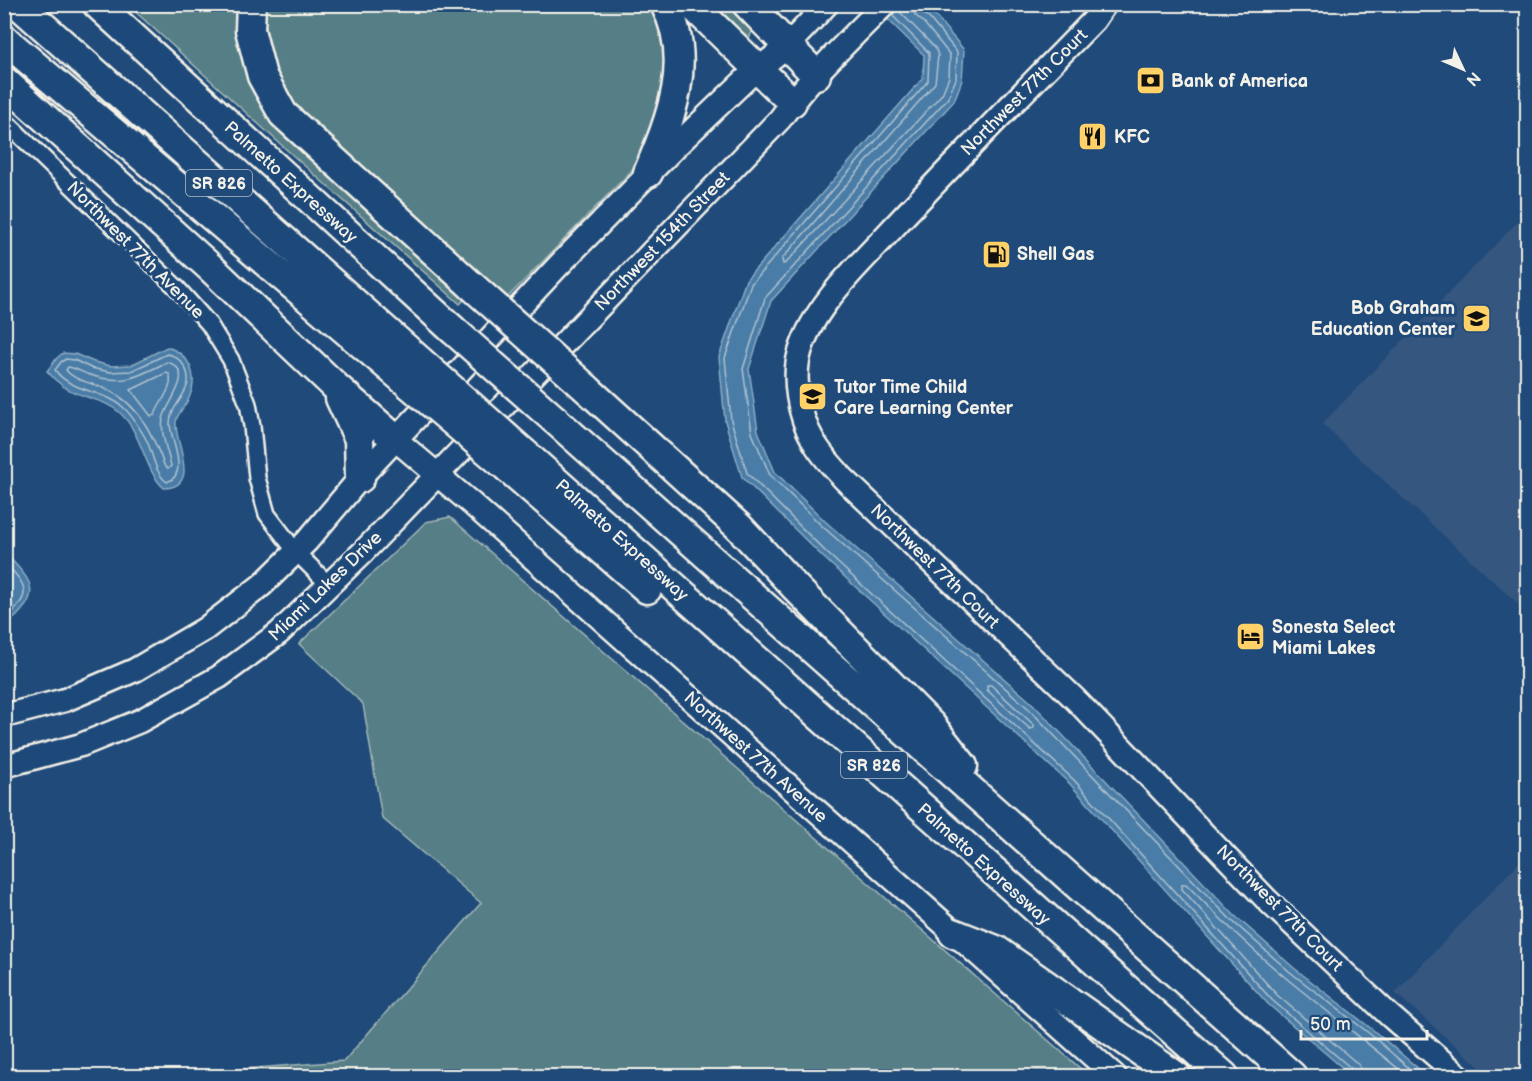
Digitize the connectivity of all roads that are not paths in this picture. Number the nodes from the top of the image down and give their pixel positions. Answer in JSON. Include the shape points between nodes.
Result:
{"nodes":[{"id":1,"x":18,"y":4,"type":"edge"},
{"id":2,"x":97,"y":4,"type":"edge"},
{"id":3,"x":251,"y":4,"type":"edge"},
{"id":4,"x":665,"y":4,"type":"edge"},
{"id":5,"x":691,"y":4,"type":"edge"},
{"id":6,"x":747,"y":4,"type":"edge"},
{"id":7,"x":827,"y":4,"type":"edge"},
{"id":8,"x":1105,"y":4,"type":"edge"},
{"id":9,"x":880,"y":9,"type":"edge"},
{"id":10,"x":4,"y":39,"type":"edge"},
{"id":11,"x":786,"y":46,"type":"junction"},
{"id":12,"x":759,"y":69,"type":"junction"},
{"id":13,"x":816,"y":75,"type":"junction"},
{"id":14,"x":4,"y":81,"type":"edge"},
{"id":15,"x":792,"y":102,"type":"junction"},
{"id":16,"x":4,"y":120,"type":"edge"},
{"id":17,"x":648,"y":173,"type":"junction"},
{"id":18,"x":412,"y":370,"type":"junction"},
{"id":19,"x":336,"y":387,"type":"junction"},
{"id":20,"x":395,"y":439,"type":"junction"},
{"id":21,"x":437,"y":475,"type":"junction"},
{"id":22,"x":360,"y":478,"type":"junction"},
{"id":23,"x":296,"y":552,"type":"junction"},
{"id":24,"x":330,"y":586,"type":"junction"},
{"id":25,"x":4,"y":716,"type":"edge"},
{"id":26,"x":4,"y":766,"type":"edge"},
{"id":27,"x":1005,"y":820,"type":"junction"},
{"id":28,"x":953,"y":933,"type":"junction"},
{"id":29,"x":1115,"y":1077,"type":"edge"},
{"id":30,"x":1176,"y":1077,"type":"edge"},
{"id":31,"x":1224,"y":1077,"type":"edge"},
{"id":32,"x":1292,"y":1077,"type":"edge"},
{"id":33,"x":1460,"y":1077,"type":"edge"}],
"edges":[{"from":1,"to":18,"type":"highway","name":"Palmetto Expressway","number":"SR 826"},
{"from":2,"to":27,"type":"highway","name":"Palmetto Expressway","number":"SR 826","bridge":true,"via":[[452,328]]},
{"from":3,"to":27,"type":"highway","bridge":true,"via":[[250,30],[262,76],[283,114],[739,527],[923,716]]},
{"from":4,"to":17,"type":"highway","via":[[676,39],[678,79],[670,119]]},
{"from":5,"to":12,"type":"highway"},
{"from":6,"to":11,"type":"highway"},
{"from":7,"to":11,"type":"main road"},
{"from":8,"to":33,"type":"main road","name":"Northwest 77th Court","via":[[1094,21],[957,159],[832,295],[800,352],[796,380],[803,415],[812,439],[844,479],[1076,700],[1267,900]]},
{"from":9,"to":13,"type":"main road","name":"Northwest 154th Street"},
{"from":10,"to":18,"type":"highway"},
{"from":11,"to":12,"type":"main road"},
{"from":11,"to":13,"type":"highway"},
{"from":12,"to":15,"type":"highway"},
{"from":12,"to":17,"type":"main road"},
{"from":13,"to":15,"type":"main road","name":"Northwest 154th Street"},
{"from":14,"to":19,"type":"highway","via":[[204,261]]},
{"from":15,"to":21,"type":"main road","name":"Northwest 154th Street","via":[[780,119]]},
{"from":16,"to":23,"type":"street","name":"Northwest 77th Avenue","via":[[209,324],[231,360],[250,410],[262,501],[273,524]]},
{"from":17,"to":20,"type":"main road"},
{"from":18,"to":31,"type":"highway","name":"Palmetto Expressway","number":"SR 826","bridge":true,"via":[[781,682]]},
{"from":19,"to":20,"type":"highway"},
{"from":19,"to":22,"type":"highway","via":[[359,440]]},
{"from":20,"to":21,"type":"main road","name":"Northwest 77th Avenue"},
{"from":20,"to":22,"type":"main road"},
{"from":21,"to":24,"type":"main road","name":"Miami Lakes Drive"},
{"from":21,"to":28,"type":"main road","name":"Northwest 77th Avenue"},
{"from":22,"to":23,"type":"main road"},
{"from":23,"to":24,"type":"street","name":"Northwest 77th Avenue"},
{"from":23,"to":25,"type":"main road","via":[[223,616],[160,657],[86,692]]},
{"from":24,"to":26,"type":"main road","name":"Miami Lakes Drive","via":[[264,646],[184,698],[81,745]]},
{"from":27,"to":32,"type":"highway","name":"Palmetto Expressway","number":"SR 826"},
{"from":28,"to":29,"type":"main road","name":"Northwest 77th Avenue"},
{"from":28,"to":30,"type":"highway","via":[[996,950]]}]}
